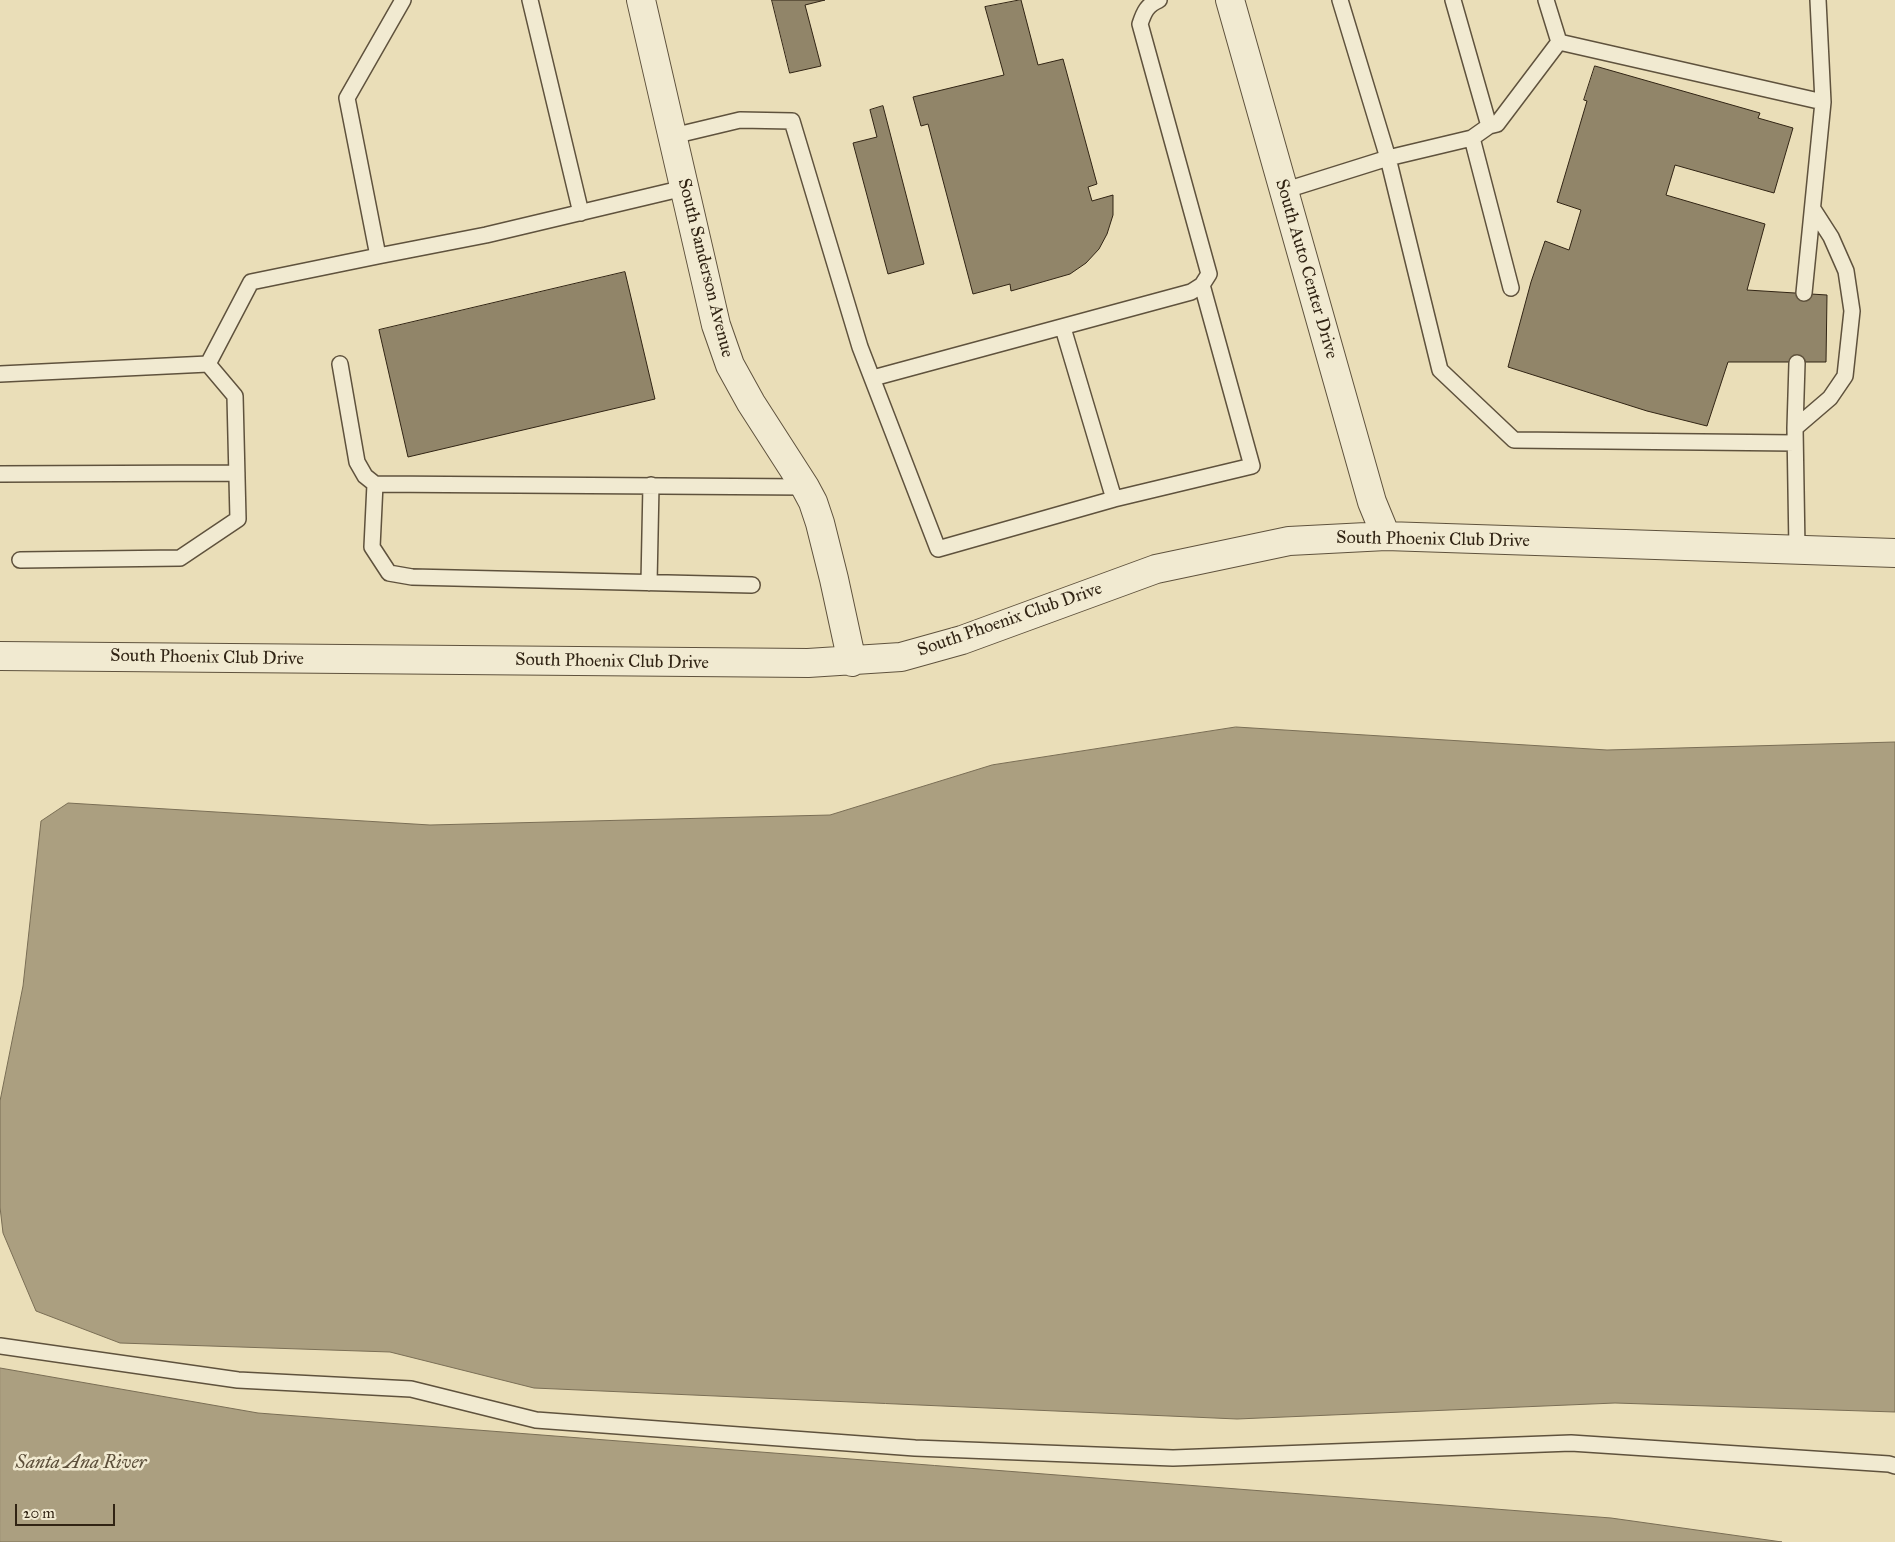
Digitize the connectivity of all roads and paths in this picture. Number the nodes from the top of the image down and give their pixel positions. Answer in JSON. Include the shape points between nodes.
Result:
{"nodes":[{"id":1,"x":403,"y":0,"type":"edge"},
{"id":2,"x":530,"y":0,"type":"edge"},
{"id":3,"x":642,"y":0,"type":"edge"},
{"id":4,"x":1159,"y":0,"type":"edge"},
{"id":5,"x":1230,"y":0,"type":"edge"},
{"id":6,"x":1340,"y":0,"type":"edge"},
{"id":7,"x":1453,"y":0,"type":"edge"},
{"id":8,"x":1546,"y":0,"type":"edge"},
{"id":9,"x":1818,"y":0,"type":"edge"},
{"id":10,"x":1559,"y":42,"type":"junction"},
{"id":11,"x":1824,"y":102,"type":"junction"},
{"id":12,"x":1489,"y":126,"type":"junction"},
{"id":13,"x":673,"y":136,"type":"junction"},
{"id":14,"x":1472,"y":138,"type":"junction"},
{"id":15,"x":1388,"y":158,"type":"junction"},
{"id":16,"x":684,"y":188,"type":"junction"},
{"id":17,"x":1283,"y":191,"type":"junction"},
{"id":18,"x":1813,"y":209,"type":"junction"},
{"id":19,"x":581,"y":213,"type":"junction"},
{"id":20,"x":378,"y":256,"type":"junction"},
{"id":21,"x":1202,"y":284,"type":"junction"},
{"id":22,"x":1511,"y":288,"type":"dead end"},
{"id":23,"x":1804,"y":293,"type":"dead end"},
{"id":24,"x":1063,"y":328,"type":"junction"},
{"id":25,"x":1797,"y":363,"type":"dead end"},
{"id":26,"x":208,"y":364,"type":"junction"},
{"id":27,"x":340,"y":364,"type":"dead end"},
{"id":28,"x":0,"y":374,"type":"edge"},
{"id":29,"x":873,"y":378,"type":"junction"},
{"id":30,"x":1795,"y":435,"type":"junction"},
{"id":31,"x":237,"y":473,"type":"junction"},
{"id":32,"x":0,"y":474,"type":"edge"},
{"id":33,"x":376,"y":484,"type":"junction"},
{"id":34,"x":651,"y":486,"type":"junction"},
{"id":35,"x":805,"y":487,"type":"junction"},
{"id":36,"x":1114,"y":499,"type":"junction"},
{"id":37,"x":1386,"y":536,"type":"junction"},
{"id":38,"x":1797,"y":549,"type":"junction"},
{"id":39,"x":1895,"y":553,"type":"edge"},
{"id":40,"x":20,"y":560,"type":"dead end"},
{"id":41,"x":649,"y":583,"type":"junction"},
{"id":42,"x":752,"y":585,"type":"dead end"},
{"id":43,"x":0,"y":656,"type":"edge"},
{"id":44,"x":852,"y":662,"type":"junction"},
{"id":45,"x":0,"y":1346,"type":"edge"},
{"id":46,"x":1895,"y":1466,"type":"edge"}],
"edges":[{"from":1,"to":20,"type":"lane","via":[[347,98]]},
{"from":2,"to":19,"type":"lane"},
{"from":3,"to":13,"type":"street","name":"South Sanderson Avenue"},
{"from":4,"to":21,"type":"lane","via":[[1144,11],[1140,24],[1209,274]]},
{"from":5,"to":17,"type":"street","name":"South Auto Center Drive"},
{"from":6,"to":15,"type":"lane"},
{"from":7,"to":12,"type":"lane"},
{"from":8,"to":10,"type":"lane"},
{"from":9,"to":11,"type":"lane"},
{"from":10,"to":11,"type":"lane"},
{"from":10,"to":12,"type":"lane","via":[[1497,124]]},
{"from":11,"to":18,"type":"lane"},
{"from":12,"to":14,"type":"lane"},
{"from":13,"to":16,"type":"street","name":"South Sanderson Avenue"},
{"from":13,"to":29,"type":"lane","via":[[740,120],[792,121],[860,347]]},
{"from":14,"to":15,"type":"lane"},
{"from":14,"to":22,"type":"lane"},
{"from":15,"to":17,"type":"lane"},
{"from":15,"to":30,"type":"lane","via":[[1440,370],[1514,440]]},
{"from":16,"to":19,"type":"lane"},
{"from":16,"to":35,"type":"street","name":"South Sanderson Avenue","via":[[716,325],[730,365]]},
{"from":17,"to":37,"type":"street","name":"South Auto Center Drive","via":[[1372,502]]},
{"from":18,"to":23,"type":"lane"},
{"from":18,"to":30,"type":"lane","via":[[1831,236],[1846,271],[1852,311],[1845,376],[1830,398]]},
{"from":19,"to":20,"type":"lane"},
{"from":20,"to":26,"type":"lane","via":[[251,282]]},
{"from":21,"to":24,"type":"lane","via":[[1191,292]]},
{"from":21,"to":36,"type":"lane","via":[[1252,466]]},
{"from":24,"to":29,"type":"lane"},
{"from":24,"to":36,"type":"lane"},
{"from":25,"to":30,"type":"lane"},
{"from":26,"to":28,"type":"lane"},
{"from":26,"to":31,"type":"lane","via":[[235,396]]},
{"from":27,"to":33,"type":"lane","via":[[357,462],[365,476]]},
{"from":29,"to":36,"type":"lane","via":[[938,549]]},
{"from":30,"to":38,"type":"lane"},
{"from":31,"to":32,"type":"lane"},
{"from":31,"to":40,"type":"lane","via":[[238,519],[180,558]]},
{"from":33,"to":34,"type":"lane"},
{"from":33,"to":41,"type":"lane","via":[[372,548],[389,573],[422,577]]},
{"from":34,"to":35,"type":"lane"},
{"from":34,"to":41,"type":"lane"},
{"from":35,"to":44,"type":"street","name":"South Sanderson Avenue","via":[[827,548]]},
{"from":37,"to":38,"type":"street","name":"South Phoenix Club Drive"},
{"from":37,"to":44,"type":"street","name":"South Phoenix Club Drive","via":[[1289,541],[1156,569],[962,640],[901,657]]},
{"from":38,"to":39,"type":"street","name":"South Phoenix Club Drive"},
{"from":41,"to":42,"type":"lane"},
{"from":43,"to":44,"type":"street","name":"South Phoenix Club Drive"},
{"from":45,"to":46,"type":"lane","via":[[238,1380],[411,1389],[536,1420],[916,1448],[1173,1458],[1571,1443]]}]}
